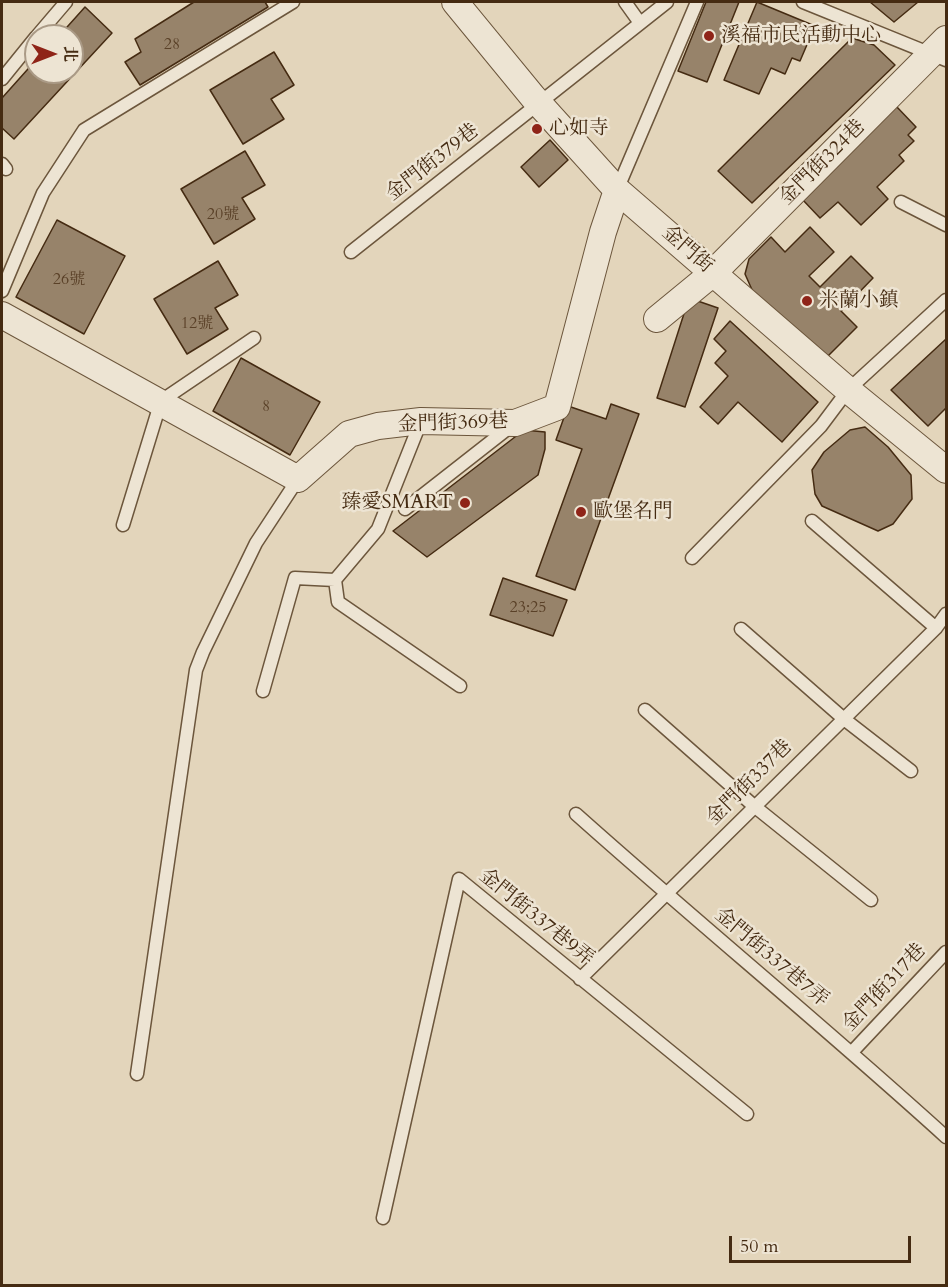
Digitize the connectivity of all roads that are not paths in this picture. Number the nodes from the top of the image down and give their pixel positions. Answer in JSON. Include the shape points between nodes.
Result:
{"nodes":[{"id":1,"x":66,"y":2,"type":"edge"},
{"id":2,"x":293,"y":2,"type":"edge"},
{"id":3,"x":455,"y":2,"type":"edge"},
{"id":4,"x":625,"y":2,"type":"edge"},
{"id":5,"x":667,"y":2,"type":"edge"},
{"id":6,"x":697,"y":2,"type":"edge"},
{"id":7,"x":803,"y":2,"type":"edge"},
{"id":8,"x":640,"y":23,"type":"junction"},
{"id":9,"x":48,"y":24,"type":"edge"},
{"id":10,"x":942,"y":50,"type":"edge"},
{"id":11,"x":24,"y":53,"type":"edge"},
{"id":12,"x":2,"y":79,"type":"edge"},
{"id":13,"x":540,"y":104,"type":"junction"},
{"id":14,"x":617,"y":190,"type":"junction"},
{"id":15,"x":901,"y":202,"type":"dead end"},
{"id":16,"x":946,"y":225,"type":"edge"},
{"id":17,"x":351,"y":252,"type":"dead end"},
{"id":18,"x":713,"y":273,"type":"junction"},
{"id":19,"x":2,"y":291,"type":"edge"},
{"id":20,"x":946,"y":300,"type":"edge"},
{"id":21,"x":2,"y":315,"type":"edge"},
{"id":22,"x":657,"y":319,"type":"dead end"},
{"id":23,"x":255,"y":338,"type":"dead end"},
{"id":24,"x":848,"y":390,"type":"junction"},
{"id":25,"x":161,"y":401,"type":"junction"},
{"id":26,"x":421,"y":421,"type":"junction"},
{"id":27,"x":514,"y":423,"type":"junction"},
{"id":28,"x":946,"y":470,"type":"edge"},
{"id":29,"x":298,"y":479,"type":"junction"},
{"id":30,"x":405,"y":509,"type":"dead end"},
{"id":31,"x":812,"y":521,"type":"dead end"},
{"id":32,"x":123,"y":525,"type":"dead end"},
{"id":33,"x":692,"y":558,"type":"dead end"},
{"id":34,"x":335,"y":580,"type":"junction"},
{"id":35,"x":946,"y":614,"type":"edge"},
{"id":36,"x":936,"y":628,"type":"junction"},
{"id":37,"x":741,"y":629,"type":"dead end"},
{"id":38,"x":460,"y":686,"type":"dead end"},
{"id":39,"x":262,"y":691,"type":"dead end"},
{"id":40,"x":645,"y":710,"type":"dead end"},
{"id":41,"x":844,"y":719,"type":"junction"},
{"id":42,"x":911,"y":771,"type":"dead end"},
{"id":43,"x":754,"y":806,"type":"junction"},
{"id":44,"x":576,"y":814,"type":"dead end"},
{"id":45,"x":666,"y":894,"type":"junction"},
{"id":46,"x":871,"y":900,"type":"dead end"},
{"id":47,"x":946,"y":952,"type":"edge"},
{"id":48,"x":580,"y":979,"type":"junction"},
{"id":49,"x":852,"y":1052,"type":"junction"},
{"id":50,"x":136,"y":1074,"type":"dead end"},
{"id":51,"x":747,"y":1114,"type":"dead end"},
{"id":52,"x":946,"y":1137,"type":"edge"},
{"id":53,"x":383,"y":1218,"type":"dead end"}],
"edges":[{"from":1,"to":9,"type":"lane"},
{"from":2,"to":19,"type":"lane","via":[[84,130],[43,193]]},
{"from":3,"to":13,"type":"street","name":"金門街"},
{"from":4,"to":8,"type":"lane"},
{"from":5,"to":8,"type":"lane","name":"金門街379巷"},
{"from":6,"to":14,"type":"lane"},
{"from":7,"to":10,"type":"lane"},
{"from":8,"to":13,"type":"lane","name":"金門街379巷"},
{"from":10,"to":18,"type":"street","name":"金門街324巷"},
{"from":11,"to":12,"type":"lane"},
{"from":13,"to":14,"type":"street","name":"金門街"},
{"from":13,"to":17,"type":"lane","name":"金門街379巷"},
{"from":14,"to":18,"type":"street","name":"金門街"},
{"from":14,"to":27,"type":"street","name":"金門街369巷","via":[[557,407]]},
{"from":15,"to":16,"type":"lane"},
{"from":18,"to":22,"type":"street","name":"金門街324巷"},
{"from":18,"to":24,"type":"street","name":"金門街"},
{"from":20,"to":24,"type":"lane"},
{"from":21,"to":25,"type":"street"},
{"from":23,"to":25,"type":"lane"},
{"from":24,"to":28,"type":"street","name":"金門街"},
{"from":24,"to":33,"type":"lane","via":[[821,426]]},
{"from":25,"to":29,"type":"street"},
{"from":25,"to":32,"type":"lane"},
{"from":26,"to":27,"type":"street","name":"金門街369巷"},
{"from":26,"to":29,"type":"street","name":"金門街369巷","via":[[349,434]]},
{"from":26,"to":34,"type":"lane","via":[[378,529]]},
{"from":27,"to":30,"type":"lane"},
{"from":29,"to":50,"type":"lane","via":[[256,543],[196,670]]},
{"from":31,"to":36,"type":"lane"},
{"from":34,"to":38,"type":"lane","via":[[338,602]]},
{"from":34,"to":39,"type":"lane","via":[[295,578]]},
{"from":35,"to":36,"type":"lane","name":"金門街337巷"},
{"from":36,"to":41,"type":"lane","name":"金門街337巷"},
{"from":37,"to":41,"type":"lane"},
{"from":40,"to":43,"type":"lane"},
{"from":41,"to":42,"type":"lane"},
{"from":41,"to":43,"type":"lane","name":"金門街337巷"},
{"from":43,"to":45,"type":"lane","name":"金門街337巷"},
{"from":43,"to":46,"type":"lane"},
{"from":44,"to":45,"type":"lane","name":"金門街337巷7弄"},
{"from":45,"to":48,"type":"lane","name":"金門街337巷"},
{"from":45,"to":49,"type":"lane","name":"金門街337巷7弄"},
{"from":47,"to":49,"type":"lane","name":"金門街317巷"},
{"from":48,"to":51,"type":"lane","name":"金門街337巷9弄"},
{"from":48,"to":53,"type":"lane","name":"金門街337巷9弄","via":[[459,879]]},
{"from":49,"to":52,"type":"lane","name":"金門街337巷7弄"}]}
